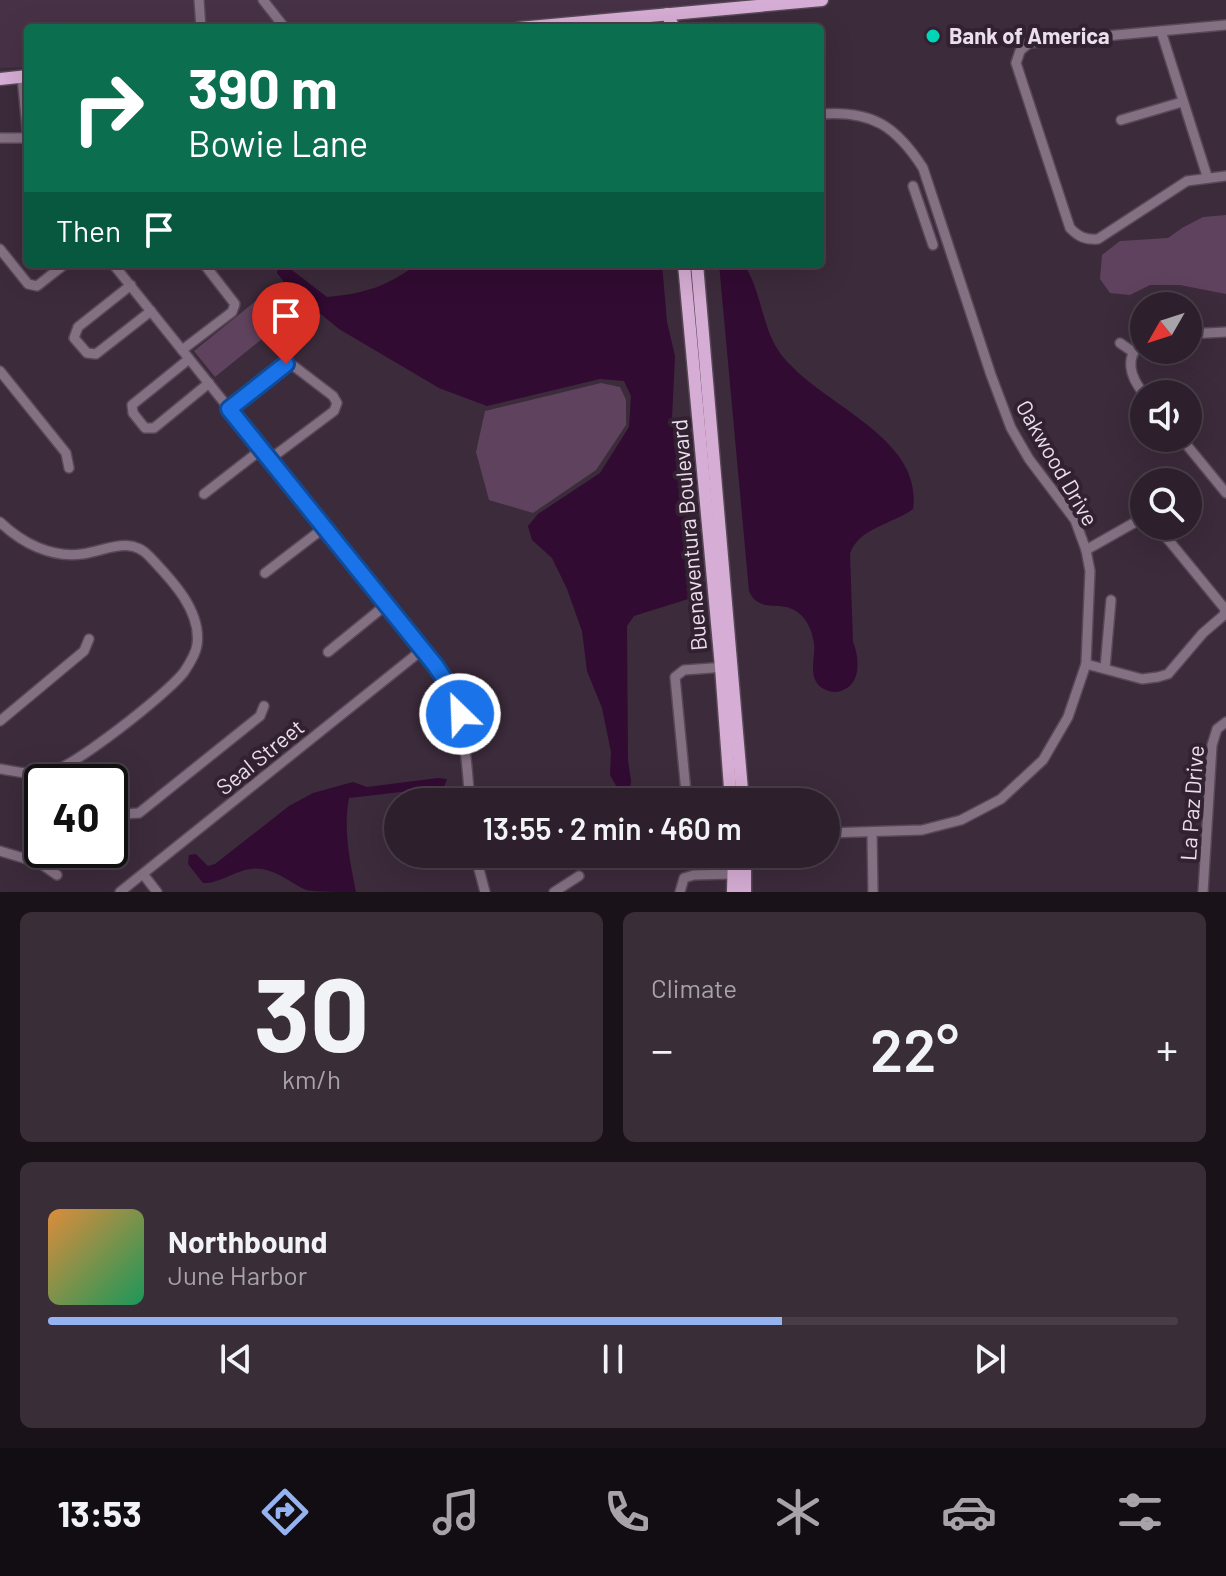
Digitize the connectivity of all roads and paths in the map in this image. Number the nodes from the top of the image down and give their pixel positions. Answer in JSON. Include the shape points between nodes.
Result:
{"nodes":[{"id":1,"x":199,"y":0,"type":"edge"},
{"id":2,"x":263,"y":0,"type":"edge"},
{"id":3,"x":822,"y":0,"type":"edge"},
{"id":4,"x":667,"y":14,"type":"junction"},
{"id":5,"x":201,"y":24,"type":"edge"},
{"id":6,"x":282,"y":24,"type":"edge"},
{"id":7,"x":561,"y":24,"type":"edge"},
{"id":8,"x":664,"y":24,"type":"edge"},
{"id":9,"x":672,"y":24,"type":"edge"},
{"id":10,"x":1226,"y":25,"type":"edge"},
{"id":11,"x":1161,"y":31,"type":"junction"},
{"id":12,"x":24,"y":77,"type":"edge"},
{"id":13,"x":0,"y":79,"type":"edge"},
{"id":14,"x":1182,"y":102,"type":"junction"},
{"id":15,"x":824,"y":114,"type":"edge"},
{"id":16,"x":1121,"y":120,"type":"dead end"},
{"id":17,"x":0,"y":138,"type":"edge"},
{"id":18,"x":24,"y":138,"type":"edge"},
{"id":19,"x":1207,"y":176,"type":"junction"},
{"id":20,"x":1226,"y":176,"type":"edge"},
{"id":21,"x":913,"y":186,"type":"dead end"},
{"id":22,"x":933,"y":245,"type":"dead end"},
{"id":23,"x":0,"y":249,"type":"edge"},
{"id":24,"x":60,"y":268,"type":"edge"},
{"id":25,"x":116,"y":268,"type":"edge"},
{"id":26,"x":207,"y":268,"type":"edge"},
{"id":27,"x":684,"y":268,"type":"edge"},
{"id":28,"x":697,"y":268,"type":"edge"},
{"id":29,"x":131,"y":285,"type":"junction"},
{"id":30,"x":151,"y":311,"type":"junction"},
{"id":31,"x":1226,"y":332,"type":"edge"},
{"id":32,"x":1202,"y":333,"type":"edge"},
{"id":33,"x":1120,"y":343,"type":"dead end"},
{"id":34,"x":1130,"y":350,"type":"edge"},
{"id":35,"x":186,"y":354,"type":"junction"},
{"id":36,"x":0,"y":371,"type":"edge"},
{"id":37,"x":209,"y":383,"type":"junction"},
{"id":38,"x":229,"y":409,"type":"junction"},
{"id":39,"x":262,"y":449,"type":"junction"},
{"id":40,"x":1192,"y":452,"type":"edge"},
{"id":41,"x":270,"y":459,"type":"junction"},
{"id":42,"x":69,"y":468,"type":"dead end"},
{"id":43,"x":1226,"y":493,"type":"edge"},
{"id":44,"x":204,"y":494,"type":"dead end"},
{"id":45,"x":0,"y":522,"type":"edge"},
{"id":46,"x":1130,"y":525,"type":"edge"},
{"id":47,"x":325,"y":527,"type":"junction"},
{"id":48,"x":1168,"y":540,"type":"edge"},
{"id":49,"x":1086,"y":550,"type":"junction"},
{"id":50,"x":265,"y":573,"type":"dead end"},
{"id":51,"x":1111,"y":600,"type":"dead end"},
{"id":52,"x":387,"y":604,"type":"junction"},
{"id":53,"x":89,"y":639,"type":"dead end"},
{"id":54,"x":422,"y":650,"type":"junction"},
{"id":55,"x":726,"y":651,"type":"junction"},
{"id":56,"x":328,"y":652,"type":"dead end"},
{"id":57,"x":1086,"y":664,"type":"junction"},
{"id":58,"x":727,"y":666,"type":"junction"},
{"id":59,"x":1105,"y":668,"type":"junction"},
{"id":60,"x":264,"y":706,"type":"dead end"},
{"id":61,"x":0,"y":721,"type":"edge"},
{"id":62,"x":1226,"y":722,"type":"edge"},
{"id":63,"x":74,"y":764,"type":"edge"},
{"id":64,"x":0,"y":769,"type":"edge"},
{"id":65,"x":24,"y":771,"type":"edge"},
{"id":66,"x":469,"y":788,"type":"edge"},
{"id":67,"x":686,"y":788,"type":"edge"},
{"id":68,"x":730,"y":788,"type":"edge"},
{"id":69,"x":741,"y":788,"type":"edge"},
{"id":70,"x":128,"y":814,"type":"edge"},
{"id":71,"x":872,"y":832,"type":"junction"},
{"id":72,"x":840,"y":833,"type":"edge"},
{"id":73,"x":0,"y":851,"type":"edge"},
{"id":74,"x":479,"y":868,"type":"edge"},
{"id":75,"x":733,"y":868,"type":"edge"},
{"id":76,"x":745,"y":868,"type":"edge"},
{"id":77,"x":143,"y":874,"type":"junction"},
{"id":78,"x":733,"y":874,"type":"junction"},
{"id":79,"x":57,"y":875,"type":"dead end"},
{"id":80,"x":579,"y":876,"type":"dead end"},
{"id":81,"x":120,"y":892,"type":"edge"},
{"id":82,"x":157,"y":892,"type":"edge"},
{"id":83,"x":485,"y":892,"type":"edge"},
{"id":84,"x":554,"y":892,"type":"edge"},
{"id":85,"x":680,"y":892,"type":"edge"},
{"id":86,"x":733,"y":892,"type":"edge"},
{"id":87,"x":745,"y":892,"type":"edge"},
{"id":88,"x":873,"y":892,"type":"edge"},
{"id":89,"x":1203,"y":892,"type":"edge"}],
"edges":[{"from":1,"to":5,"type":"street"},
{"from":2,"to":6,"type":"street"},
{"from":3,"to":4,"type":"main road"},
{"from":4,"to":7,"type":"main road"},
{"from":4,"to":8,"type":"main road"},
{"from":4,"to":9,"type":"main road"},
{"from":10,"to":11,"type":"street"},
{"from":11,"to":14,"type":"street"},
{"from":11,"to":19,"type":"street","via":[[1029,43],[1016,63],[1070,228],[1079,236],[1098,239],[1166,193]]},
{"from":12,"to":13,"type":"main road"},
{"from":14,"to":16,"type":"street"},
{"from":14,"to":19,"type":"street"},
{"from":15,"to":49,"type":"street","name":"Oakwood Drive","via":[[867,116],[887,126],[923,168],[1011,428],[1075,520]]},
{"from":17,"to":18,"type":"street"},
{"from":19,"to":20,"type":"street"},
{"from":21,"to":22,"type":"street"},
{"from":23,"to":24,"type":"street","via":[[28,284],[37,286]]},
{"from":25,"to":29,"type":"street"},
{"from":26,"to":35,"type":"street","via":[[235,304]]},
{"from":27,"to":55,"type":"main road","name":"Buenaventura Boulevard"},
{"from":28,"to":55,"type":"main road","name":"Buenaventura Boulevard"},
{"from":29,"to":30,"type":"street"},
{"from":29,"to":30,"type":"street","via":[[78,327],[74,338],[87,353],[96,354]]},
{"from":30,"to":35,"type":"street"},
{"from":31,"to":32,"type":"street"},
{"from":33,"to":34,"type":"street"},
{"from":35,"to":37,"type":"street"},
{"from":35,"to":37,"type":"street","via":[[132,405],[133,413],[145,428],[154,428]]},
{"from":36,"to":42,"type":"street","via":[[66,453]]},
{"from":37,"to":38,"type":"street"},
{"from":38,"to":39,"type":"street"},
{"from":38,"to":41,"type":"street","via":[[286,364],[333,396],[334,411]]},
{"from":39,"to":41,"type":"street"},
{"from":39,"to":44,"type":"street"},
{"from":40,"to":43,"type":"street"},
{"from":41,"to":47,"type":"street"},
{"from":45,"to":63,"type":"street","via":[[44,550],[81,554],[134,546],[147,553],[183,596],[195,620],[197,646],[185,671]]},
{"from":46,"to":49,"type":"street"},
{"from":47,"to":50,"type":"street"},
{"from":47,"to":52,"type":"street"},
{"from":48,"to":59,"type":"street","via":[[1225,609],[1224,615],[1168,674],[1142,679]]},
{"from":49,"to":57,"type":"street","name":"Oakwood Drive"},
{"from":51,"to":59,"type":"street"},
{"from":52,"to":54,"type":"street"},
{"from":52,"to":56,"type":"street"},
{"from":53,"to":61,"type":"street","via":[[84,651]]},
{"from":54,"to":66,"type":"street","via":[[451,689],[460,714]]},
{"from":54,"to":77,"type":"street","name":"Seal Street"},
{"from":55,"to":58,"type":"main road","name":"Buenaventura Boulevard"},
{"from":57,"to":59,"type":"street"},
{"from":57,"to":71,"type":"street","name":"Oakwood Drive","via":[[1068,717],[1043,760],[1001,799],[961,820],[922,830]]},
{"from":58,"to":67,"type":"street","via":[[684,670],[675,677]]},
{"from":58,"to":68,"type":"main road","name":"Buenaventura Boulevard"},
{"from":58,"to":69,"type":"main road","name":"Buenaventura Boulevard"},
{"from":60,"to":70,"type":"street","via":[[260,716],[139,813]]},
{"from":62,"to":89,"type":"street","name":"La Paz Drive","via":[[1217,729],[1212,745]]},
{"from":64,"to":65,"type":"street"},
{"from":71,"to":72,"type":"street","name":"Oakwood Drive"},
{"from":71,"to":88,"type":"street"},
{"from":73,"to":79,"type":"street","via":[[40,863]]},
{"from":74,"to":83,"type":"street"},
{"from":75,"to":78,"type":"main road"},
{"from":76,"to":87,"type":"main road"},
{"from":77,"to":81,"type":"street","name":"Seal Street"},
{"from":77,"to":82,"type":"street"},
{"from":78,"to":85,"type":"street","via":[[684,878]]},
{"from":78,"to":86,"type":"main road"},
{"from":80,"to":84,"type":"street"}]}
